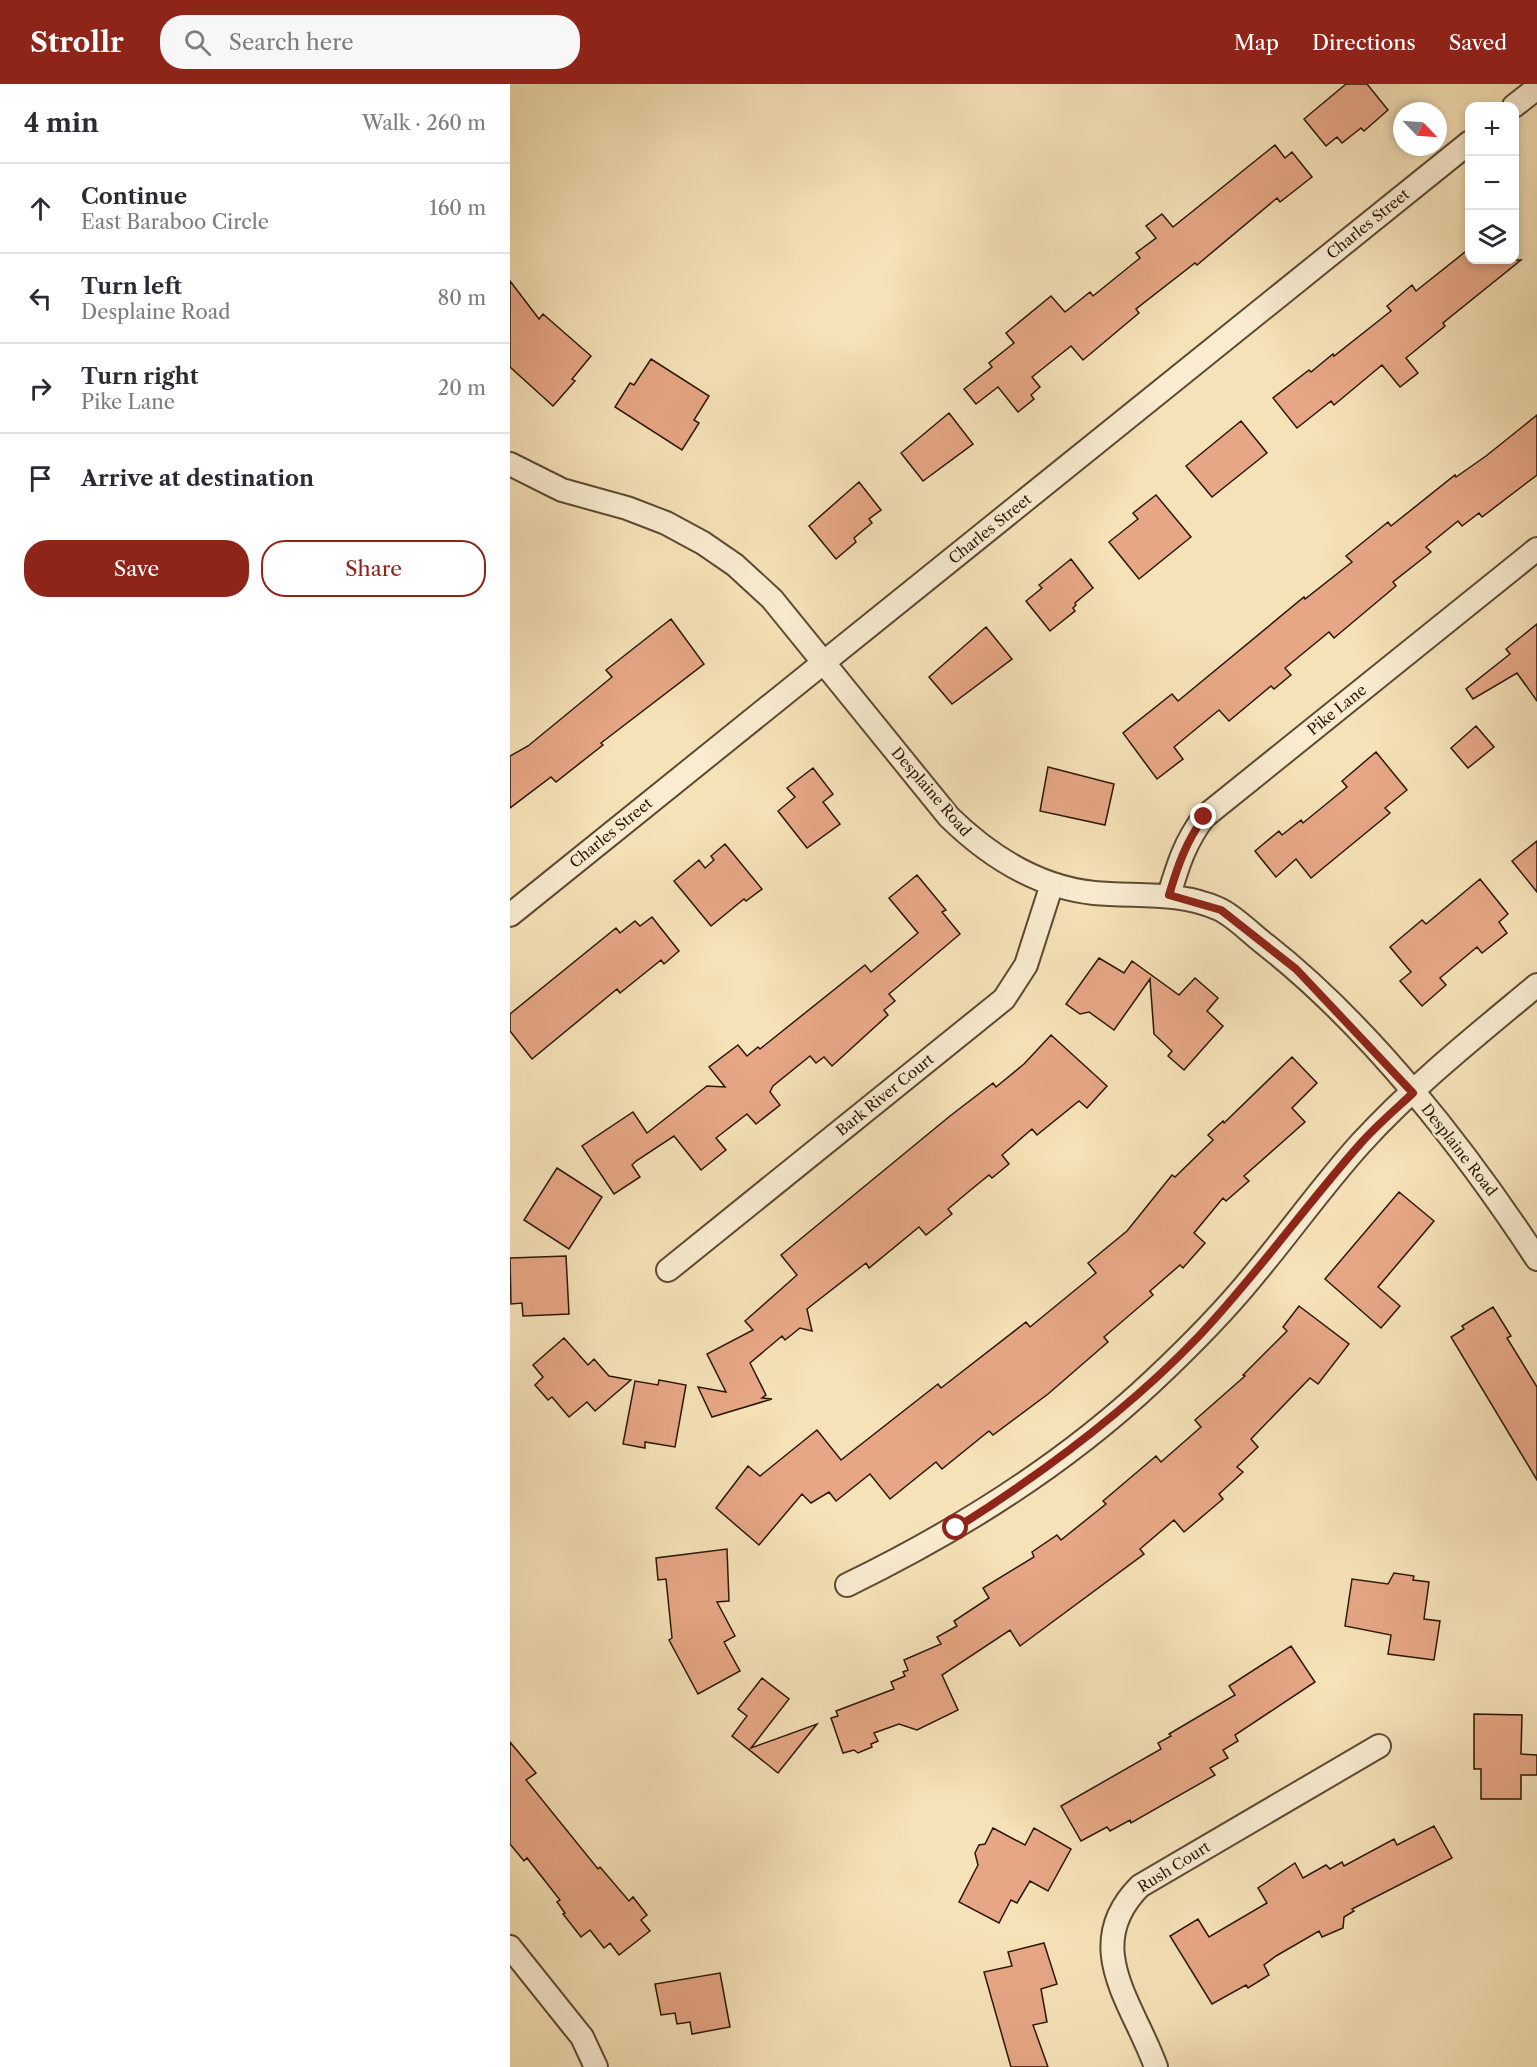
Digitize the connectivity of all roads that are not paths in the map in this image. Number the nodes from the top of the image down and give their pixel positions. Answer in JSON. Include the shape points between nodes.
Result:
{"nodes":[{"id":1,"x":1537,"y":88,"type":"edge"},
{"id":2,"x":1519,"y":102,"type":"edge"},
{"id":3,"x":1465,"y":146,"type":"edge"},
{"id":4,"x":510,"y":464,"type":"edge"},
{"id":5,"x":1537,"y":549,"type":"edge"},
{"id":6,"x":824,"y":662,"type":"junction"},
{"id":7,"x":1052,"y":884,"type":"junction"},
{"id":8,"x":1169,"y":895,"type":"junction"},
{"id":9,"x":510,"y":915,"type":"edge"},
{"id":10,"x":1537,"y":985,"type":"edge"},
{"id":11,"x":1413,"y":1093,"type":"junction"},
{"id":12,"x":1537,"y":1259,"type":"edge"},
{"id":13,"x":668,"y":1270,"type":"dead end"},
{"id":14,"x":847,"y":1585,"type":"dead end"},
{"id":15,"x":1378,"y":1746,"type":"dead end"},
{"id":16,"x":510,"y":1947,"type":"edge"},
{"id":17,"x":596,"y":2067,"type":"edge"},
{"id":18,"x":1156,"y":2067,"type":"edge"}],
"edges":[{"from":1,"to":2,"type":"street"},
{"from":3,"to":6,"type":"street","name":"Charles Street"},
{"from":4,"to":6,"type":"street","name":"Desplaine Road","via":[[562,490],[627,508],[703,543],[735,565],[771,599]]},
{"from":5,"to":8,"type":"street","name":"Pike Lane","via":[[1204,817],[1188,838]]},
{"from":6,"to":7,"type":"street","name":"Desplaine Road","via":[[949,817],[977,844],[1011,866]]},
{"from":6,"to":9,"type":"street","name":"Charles Street"},
{"from":7,"to":8,"type":"street","name":"Desplaine Road","via":[[1094,893]]},
{"from":7,"to":13,"type":"street","name":"Bark River Court","via":[[1026,965],[1004,999]]},
{"from":8,"to":11,"type":"street","name":"Desplaine Road","via":[[1221,910],[1296,969]]},
{"from":10,"to":11,"type":"street"},
{"from":11,"to":12,"type":"street","name":"Desplaine Road","via":[[1503,1207]]},
{"from":11,"to":14,"type":"street","via":[[1363,1141],[1252,1278],[1153,1381],[1025,1484],[956,1528]]},
{"from":15,"to":18,"type":"street","name":"Rush Court","via":[[1140,1886],[1126,1899],[1116,1916],[1111,1951],[1114,1970]]},
{"from":16,"to":17,"type":"street","via":[[582,2037]]}]}
